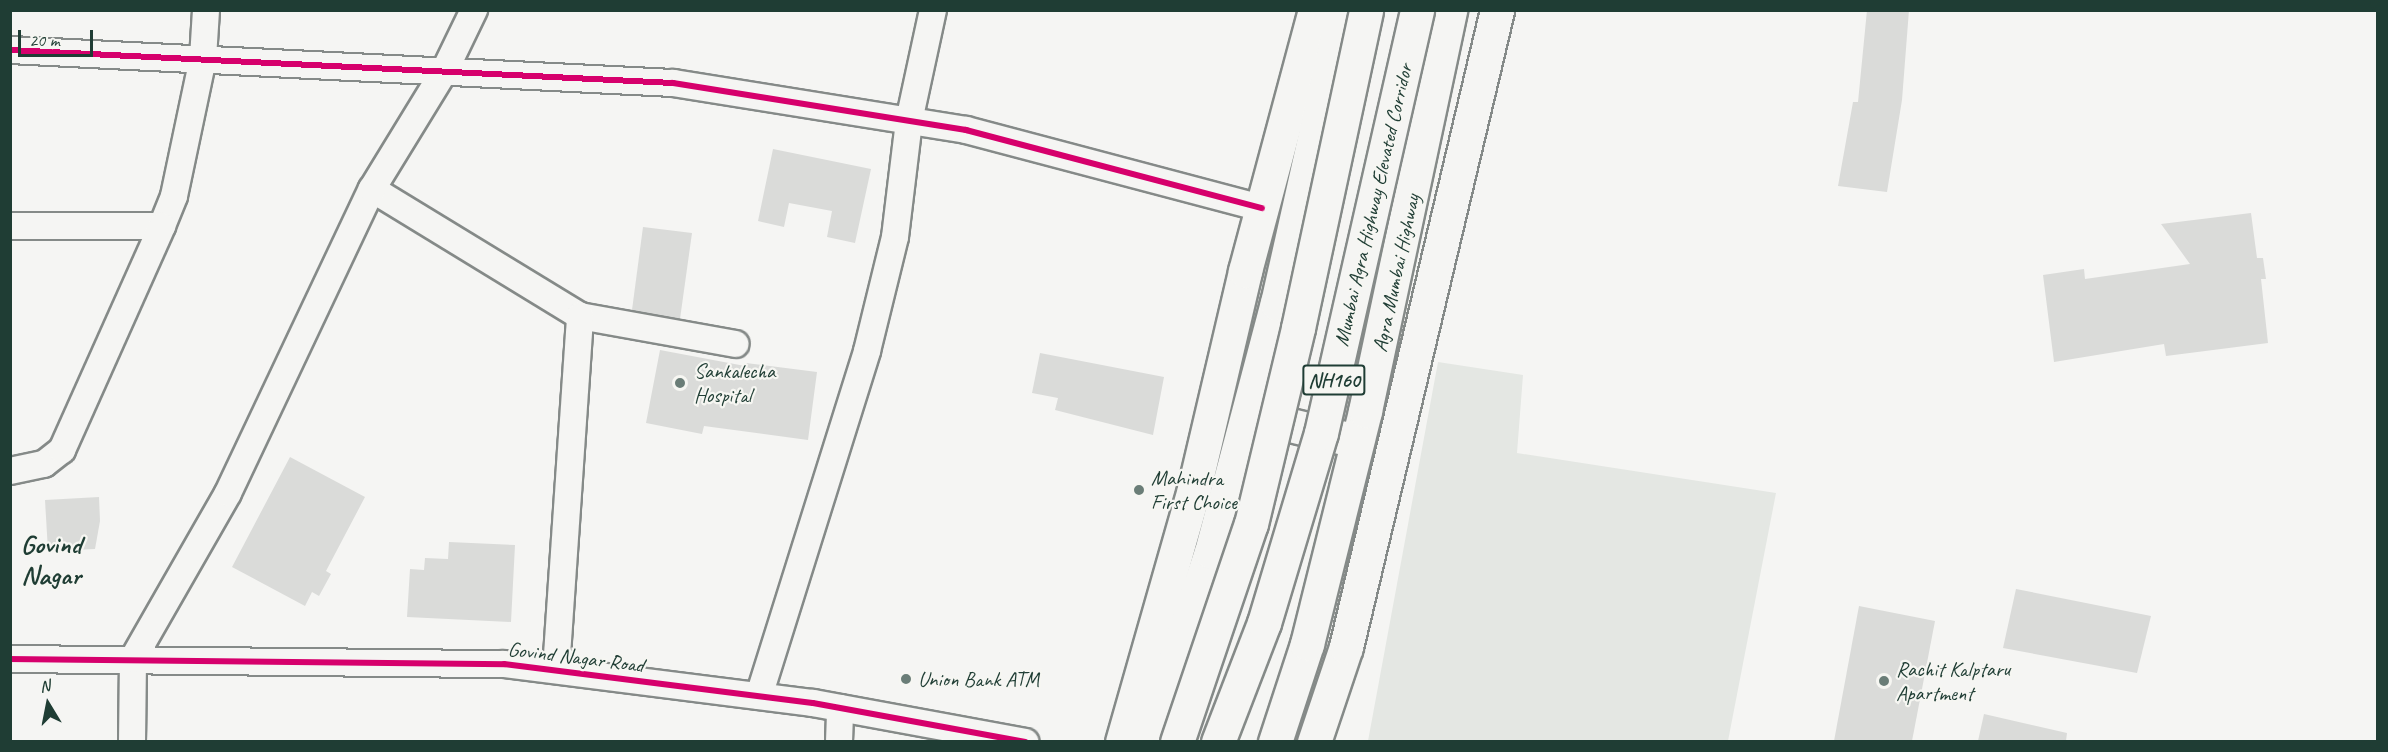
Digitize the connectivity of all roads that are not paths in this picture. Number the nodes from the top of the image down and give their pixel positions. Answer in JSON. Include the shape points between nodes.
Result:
{"nodes":[{"id":1,"x":206,"y":10,"type":"edge"},
{"id":2,"x":474,"y":10,"type":"edge"},
{"id":3,"x":933,"y":10,"type":"edge"},
{"id":4,"x":1315,"y":10,"type":"edge"},
{"id":5,"x":1343,"y":10,"type":"edge"},
{"id":6,"x":1365,"y":10,"type":"edge"},
{"id":7,"x":1417,"y":10,"type":"edge"},
{"id":8,"x":1449,"y":10,"type":"edge"},
{"id":9,"x":1497,"y":10,"type":"edge"},
{"id":10,"x":10,"y":50,"type":"edge"},
{"id":11,"x":202,"y":58,"type":"junction"},
{"id":12,"x":445,"y":70,"type":"junction"},
{"id":13,"x":909,"y":121,"type":"junction"},
{"id":14,"x":372,"y":189,"type":"junction"},
{"id":15,"x":1262,"y":208,"type":"junction"},
{"id":16,"x":10,"y":226,"type":"edge"},
{"id":17,"x":162,"y":226,"type":"junction"},
{"id":18,"x":580,"y":316,"type":"junction"},
{"id":19,"x":736,"y":344,"type":"dead end"},
{"id":20,"x":1247,"y":414,"type":"junction"},
{"id":21,"x":1358,"y":442,"type":"junction"},
{"id":22,"x":10,"y":471,"type":"edge"},
{"id":23,"x":10,"y":659,"type":"edge"},
{"id":24,"x":133,"y":659,"type":"junction"},
{"id":25,"x":556,"y":670,"type":"junction"},
{"id":26,"x":759,"y":696,"type":"junction"},
{"id":27,"x":840,"y":708,"type":"junction"},
{"id":28,"x":132,"y":741,"type":"edge"},
{"id":29,"x":839,"y":741,"type":"edge"},
{"id":30,"x":1025,"y":741,"type":"edge"},
{"id":31,"x":1122,"y":741,"type":"edge"},
{"id":32,"x":1148,"y":741,"type":"edge"},
{"id":33,"x":1177,"y":741,"type":"edge"},
{"id":34,"x":1218,"y":741,"type":"edge"},
{"id":35,"x":1275,"y":741,"type":"edge"},
{"id":36,"x":1314,"y":741,"type":"edge"}],
"edges":[{"from":1,"to":11,"type":"street"},
{"from":2,"to":12,"type":"street"},
{"from":3,"to":13,"type":"street"},
{"from":4,"to":15,"type":"main road"},
{"from":5,"to":20,"type":"main road","via":[[1277,303]]},
{"from":6,"to":33,"type":"main road","number":"NH160","bridge":true,"via":[[1298,328],[1251,524]]},
{"from":7,"to":34,"type":"main road","name":"Mumbai Agra Highway Elevated Corridor","number":"NH160","bridge":true,"via":[[1321,433],[1264,623]]},
{"from":8,"to":21,"type":"main road","name":"Agra Mumbai Highway","via":[[1391,302]]},
{"from":9,"to":36,"type":"main road","via":[[1346,647]]},
{"from":10,"to":11,"type":"street"},
{"from":11,"to":12,"type":"street"},
{"from":11,"to":17,"type":"street","via":[[174,196]]},
{"from":12,"to":13,"type":"street","via":[[673,83]]},
{"from":12,"to":14,"type":"street"},
{"from":13,"to":15,"type":"street","via":[[966,130]]},
{"from":13,"to":26,"type":"street","via":[[895,237],[867,351]]},
{"from":14,"to":18,"type":"street"},
{"from":14,"to":24,"type":"street","via":[[228,493]]},
{"from":15,"to":31,"type":"main road","via":[[1194,489]]},
{"from":16,"to":17,"type":"street"},
{"from":17,"to":22,"type":"street","via":[[62,450],[44,464]]},
{"from":18,"to":19,"type":"street"},
{"from":18,"to":25,"type":"street"},
{"from":20,"to":21,"type":"main road"},
{"from":20,"to":32,"type":"main road","via":[[1211,552]]},
{"from":21,"to":35,"type":"main road","name":"Agra Mumbai Highway","via":[[1307,644]]},
{"from":23,"to":24,"type":"street","name":"Govind Nagar Road"},
{"from":24,"to":25,"type":"street","name":"Govind Nagar Road","via":[[504,664]]},
{"from":24,"to":28,"type":"street"},
{"from":25,"to":26,"type":"street","name":"Govind Nagar Road"},
{"from":26,"to":27,"type":"street","name":"Govind Nagar Road"},
{"from":27,"to":29,"type":"street"},
{"from":27,"to":30,"type":"street","name":"Govind Nagar Road"}]}
